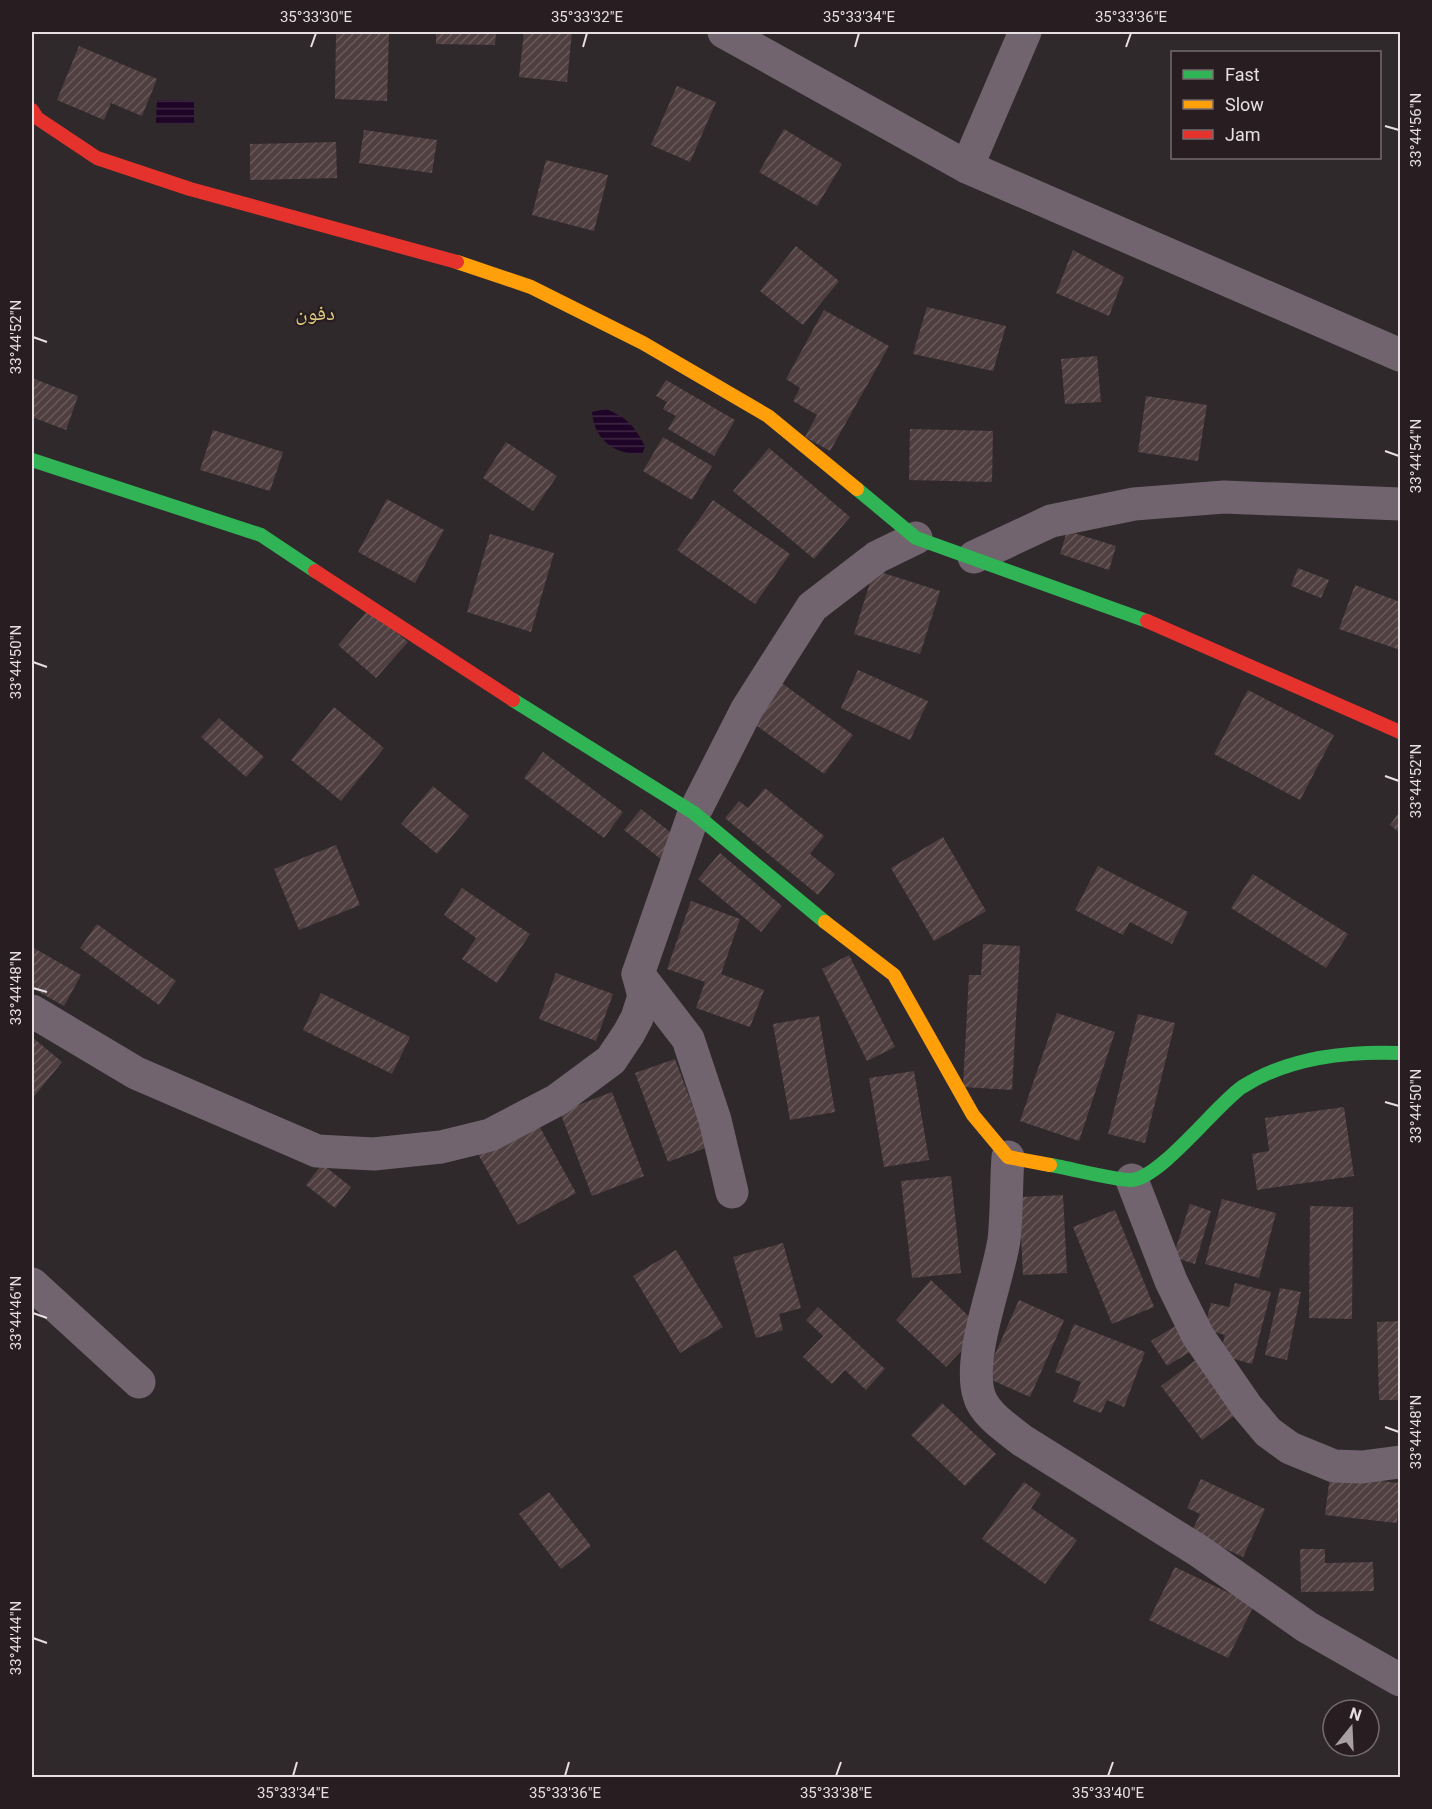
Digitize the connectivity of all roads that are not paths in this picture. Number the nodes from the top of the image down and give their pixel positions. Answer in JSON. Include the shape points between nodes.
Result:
{"nodes":[{"id":1,"x":724,"y":32,"type":"edge"},
{"id":2,"x":1025,"y":32,"type":"edge"},
{"id":3,"x":32,"y":110,"type":"edge"},
{"id":4,"x":967,"y":167,"type":"junction"},
{"id":5,"x":1401,"y":355,"type":"edge"},
{"id":6,"x":32,"y":460,"type":"edge"},
{"id":7,"x":1401,"y":504,"type":"edge"},
{"id":8,"x":916,"y":538,"type":"junction"},
{"id":9,"x":974,"y":557,"type":"junction"},
{"id":10,"x":1401,"y":732,"type":"edge"},
{"id":11,"x":694,"y":813,"type":"junction"},
{"id":12,"x":638,"y":974,"type":"junction"},
{"id":13,"x":32,"y":1011,"type":"edge"},
{"id":14,"x":1401,"y":1053,"type":"edge"},
{"id":15,"x":1008,"y":1157,"type":"junction"},
{"id":16,"x":1132,"y":1180,"type":"junction"},
{"id":17,"x":732,"y":1192,"type":"dead end"},
{"id":18,"x":32,"y":1284,"type":"edge"},
{"id":19,"x":139,"y":1382,"type":"dead end"},
{"id":20,"x":1401,"y":1462,"type":"edge"},
{"id":21,"x":1401,"y":1680,"type":"edge"}],
"edges":[{"from":1,"to":4,"type":"street"},
{"from":2,"to":4,"type":"street"},
{"from":3,"to":8,"type":"street","via":[[37,118],[97,158],[190,189],[444,258],[531,286],[643,344],[768,416]]},
{"from":4,"to":5,"type":"street"},
{"from":6,"to":11,"type":"street","via":[[261,535],[466,671]]},
{"from":7,"to":9,"type":"street","via":[[1224,497],[1134,504],[1051,521]]},
{"from":8,"to":9,"type":"street"},
{"from":8,"to":11,"type":"street","via":[[877,557],[812,608],[747,710]]},
{"from":9,"to":10,"type":"street","via":[[1158,625]]},
{"from":11,"to":12,"type":"street"},
{"from":11,"to":15,"type":"street","via":[[894,975],[973,1115]]},
{"from":12,"to":13,"type":"street","via":[[644,996],[623,1042],[611,1060],[557,1100],[490,1135],[441,1147],[374,1154],[317,1151],[136,1073]]},
{"from":12,"to":17,"type":"street","via":[[688,1039],[715,1120]]},
{"from":14,"to":16,"type":"street","via":[[1376,1052],[1288,1064],[1241,1088],[1161,1164]]},
{"from":15,"to":16,"type":"street"},
{"from":15,"to":21,"type":"street","via":[[1004,1241],[976,1371],[979,1396],[999,1423],[1199,1551],[1307,1627]]},
{"from":16,"to":20,"type":"street","via":[[1171,1281],[1198,1336],[1268,1432],[1290,1448],[1334,1466]]},
{"from":18,"to":19,"type":"street"}]}
